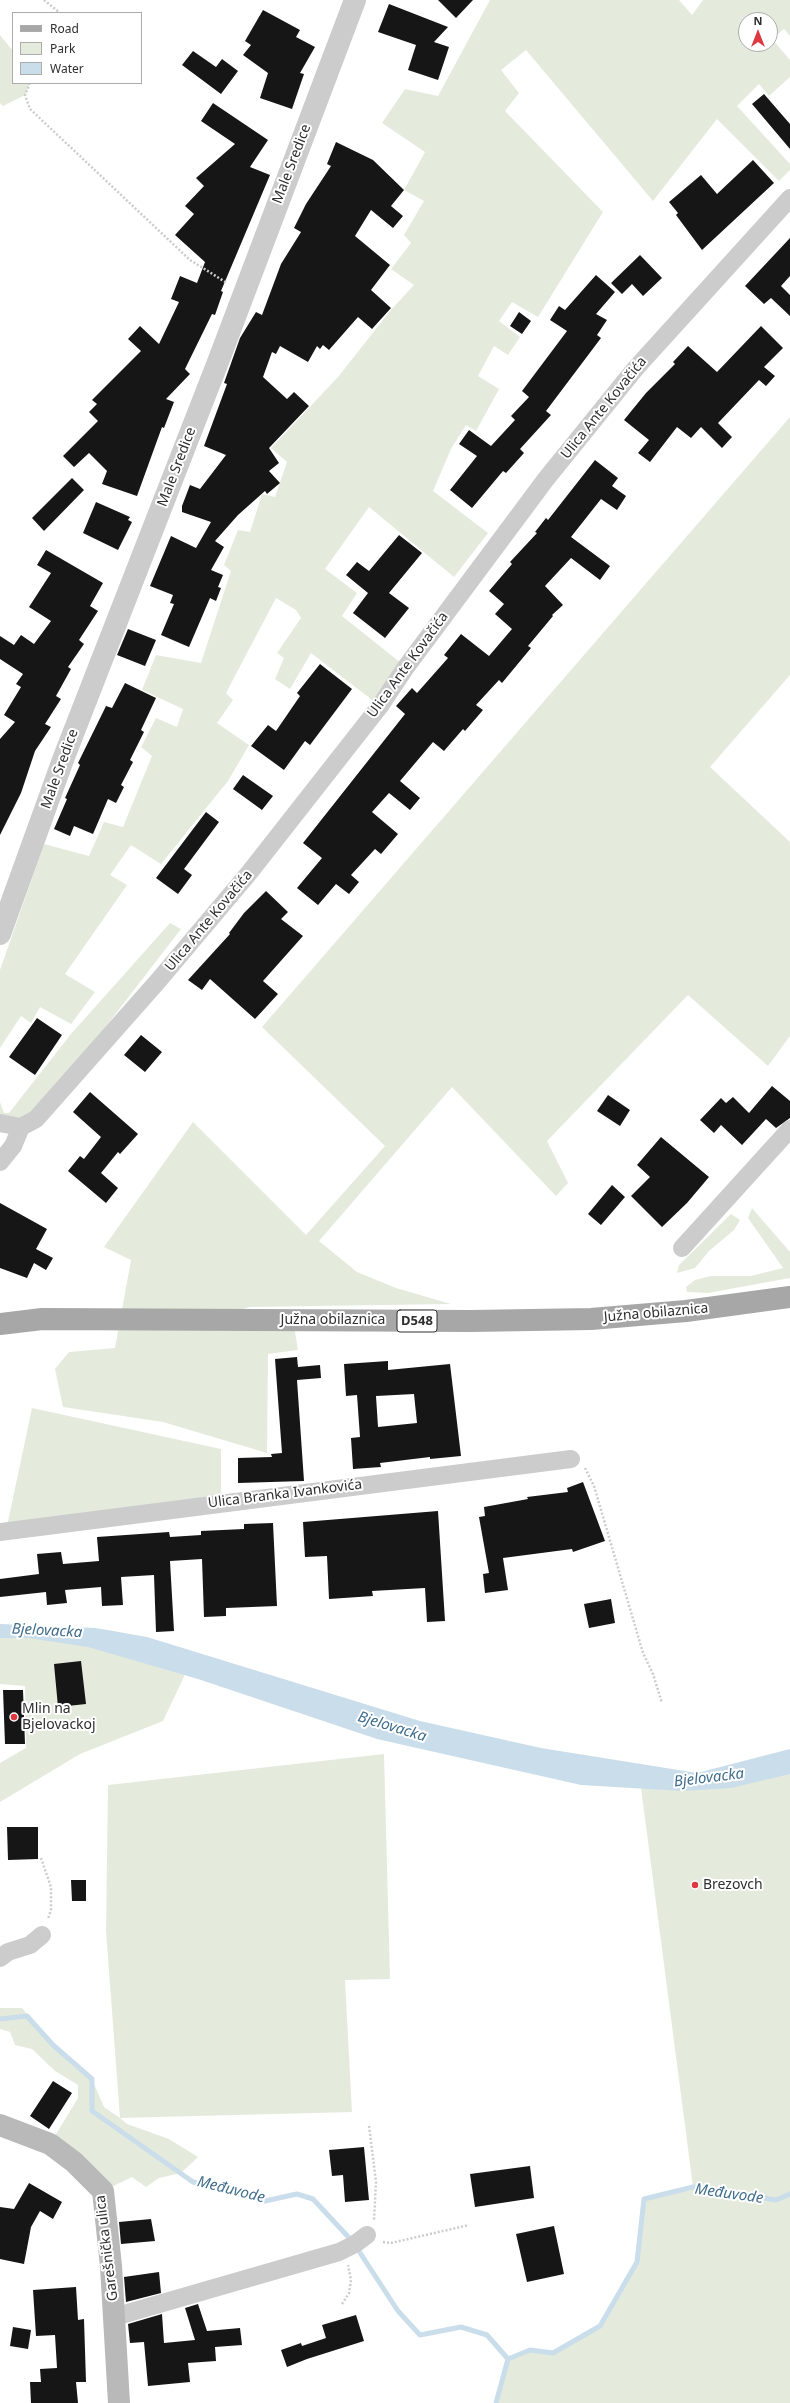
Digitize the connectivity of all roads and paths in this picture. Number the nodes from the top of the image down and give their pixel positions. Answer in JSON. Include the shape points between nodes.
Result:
{"nodes":[{"id":1,"x":44,"y":0,"type":"edge"},
{"id":2,"x":355,"y":0,"type":"edge"},
{"id":3,"x":59,"y":12,"type":"edge"},
{"id":4,"x":30,"y":84,"type":"edge"},
{"id":5,"x":790,"y":198,"type":"edge"},
{"id":6,"x":243,"y":293,"type":"junction"},
{"id":7,"x":0,"y":934,"type":"edge"},
{"id":8,"x":0,"y":1123,"type":"edge"},
{"id":9,"x":21,"y":1127,"type":"junction"},
{"id":10,"x":790,"y":1128,"type":"edge"},
{"id":11,"x":0,"y":1162,"type":"edge"},
{"id":12,"x":682,"y":1248,"type":"dead end"},
{"id":13,"x":790,"y":1297,"type":"edge"},
{"id":14,"x":0,"y":1311,"type":"edge"},
{"id":15,"x":42,"y":1319,"type":"junction"},
{"id":16,"x":0,"y":1324,"type":"edge"},
{"id":17,"x":571,"y":1459,"type":"joint"},
{"id":18,"x":0,"y":1532,"type":"edge"},
{"id":19,"x":662,"y":1703,"type":"dead end"},
{"id":20,"x":41,"y":1858,"type":"dead end"},
{"id":21,"x":42,"y":1935,"type":"joint"},
{"id":22,"x":0,"y":1958,"type":"edge"},
{"id":23,"x":0,"y":2125,"type":"edge"},
{"id":24,"x":369,"y":2126,"type":"dead end"},
{"id":25,"x":469,"y":2226,"type":"dead end"},
{"id":26,"x":363,"y":2238,"type":"junction"},
{"id":27,"x":339,"y":2252,"type":"junction"},
{"id":28,"x":342,"y":2304,"type":"dead end"},
{"id":29,"x":114,"y":2317,"type":"junction"},
{"id":30,"x":119,"y":2403,"type":"edge"}],
"edges":[{"from":1,"to":3,"type":"path"},
{"from":2,"to":6,"type":"street","name":"Male Sredice"},
{"from":4,"to":6,"type":"path","via":[[25,95],[30,109],[190,260]]},
{"from":5,"to":9,"type":"street","name":"Ulica Ante Kovačića","via":[[635,369],[546,480],[411,660],[380,706],[250,872],[53,1101],[36,1119]]},
{"from":6,"to":7,"type":"street","name":"Male Sredice","via":[[64,757]]},
{"from":8,"to":9,"type":"street"},
{"from":9,"to":11,"type":"street","via":[[13,1146]]},
{"from":10,"to":12,"type":"street"},
{"from":13,"to":15,"type":"main road","name":"Južna obilaznica","number":"D548","via":[[686,1311],[591,1319]]},
{"from":14,"to":15,"type":"main road","name":"Južna obilaznica","number":"D548"},
{"from":15,"to":16,"type":"main road","name":"Južna obilaznica","number":"D548"},
{"from":17,"to":18,"type":"street","name":"Ulica Branka Ivankovića"},
{"from":17,"to":19,"type":"path","via":[[581,1461],[594,1486],[643,1653]]},
{"from":20,"to":21,"type":"path","via":[[50,1887],[51,1910]]},
{"from":21,"to":22,"type":"street","via":[[30,1945],[8,1952]]},
{"from":23,"to":29,"type":"main road","name":"Garešnička ulica","via":[[50,2144],[74,2162],[103,2191]]},
{"from":24,"to":26,"type":"path","via":[[376,2182],[375,2218]]},
{"from":25,"to":26,"type":"path","via":[[390,2243]]},
{"from":26,"to":27,"type":"street"},
{"from":27,"to":28,"type":"path","via":[[348,2261],[351,2280],[349,2293]]},
{"from":27,"to":29,"type":"street"},
{"from":29,"to":30,"type":"main road","name":"Garešnička ulica"}]}
